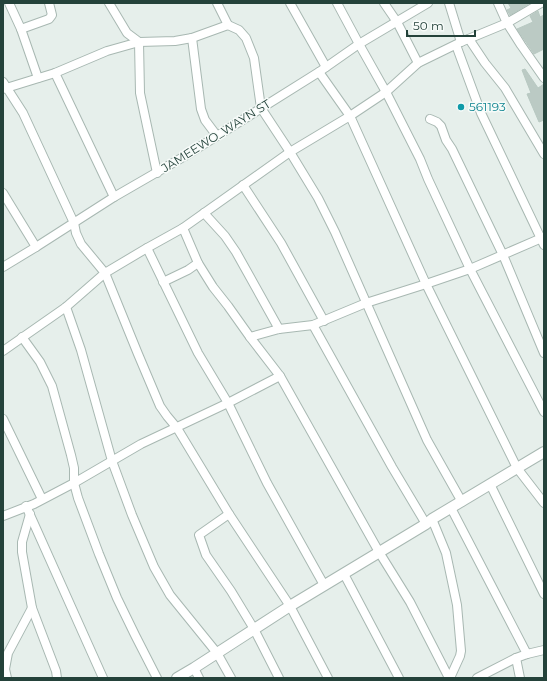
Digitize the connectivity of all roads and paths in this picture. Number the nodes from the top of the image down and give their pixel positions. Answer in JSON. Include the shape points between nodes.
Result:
{"nodes":[{"id":1,"x":9,"y":3,"type":"edge"},
{"id":2,"x":49,"y":3,"type":"edge"},
{"id":3,"x":109,"y":3,"type":"edge"},
{"id":4,"x":217,"y":3,"type":"edge"},
{"id":5,"x":290,"y":3,"type":"edge"},
{"id":6,"x":337,"y":3,"type":"edge"},
{"id":7,"x":384,"y":3,"type":"edge"},
{"id":8,"x":428,"y":3,"type":"edge"},
{"id":9,"x":449,"y":3,"type":"edge"},
{"id":10,"x":498,"y":3,"type":"edge"},
{"id":11,"x":541,"y":3,"type":"edge"},
{"id":12,"x":397,"y":22,"type":"junction"},
{"id":13,"x":507,"y":22,"type":"junction"},
{"id":14,"x":228,"y":24,"type":"junction"},
{"id":15,"x":21,"y":29,"type":"junction"},
{"id":16,"x":192,"y":38,"type":"junction"},
{"id":17,"x":139,"y":42,"type":"junction"},
{"id":18,"x":462,"y":42,"type":"junction"},
{"id":19,"x":359,"y":44,"type":"junction"},
{"id":20,"x":418,"y":63,"type":"junction"},
{"id":21,"x":326,"y":67,"type":"junction"},
{"id":22,"x":55,"y":72,"type":"junction"},
{"id":23,"x":319,"y":72,"type":"junction"},
{"id":24,"x":38,"y":78,"type":"junction"},
{"id":25,"x":544,"y":78,"type":"edge"},
{"id":26,"x":4,"y":86,"type":"edge"},
{"id":27,"x":386,"y":92,"type":"junction"},
{"id":28,"x":261,"y":108,"type":"junction"},
{"id":29,"x":350,"y":116,"type":"junction"},
{"id":30,"x":430,"y":119,"type":"dead end"},
{"id":31,"x":217,"y":136,"type":"junction"},
{"id":32,"x":290,"y":152,"type":"junction"},
{"id":33,"x":544,"y":154,"type":"edge"},
{"id":34,"x":157,"y":173,"type":"junction"},
{"id":35,"x":243,"y":185,"type":"junction"},
{"id":36,"x":3,"y":193,"type":"edge"},
{"id":37,"x":114,"y":197,"type":"junction"},
{"id":38,"x":204,"y":213,"type":"junction"},
{"id":39,"x":74,"y":223,"type":"junction"},
{"id":40,"x":183,"y":228,"type":"junction"},
{"id":41,"x":543,"y":240,"type":"edge"},
{"id":42,"x":36,"y":247,"type":"junction"},
{"id":43,"x":147,"y":248,"type":"junction"},
{"id":44,"x":503,"y":255,"type":"junction"},
{"id":45,"x":198,"y":263,"type":"junction"},
{"id":46,"x":3,"y":266,"type":"edge"},
{"id":47,"x":470,"y":269,"type":"junction"},
{"id":48,"x":105,"y":274,"type":"junction"},
{"id":49,"x":164,"y":282,"type":"junction"},
{"id":50,"x":426,"y":284,"type":"junction"},
{"id":51,"x":366,"y":303,"type":"junction"},
{"id":52,"x":66,"y":307,"type":"junction"},
{"id":53,"x":324,"y":321,"type":"junction"},
{"id":54,"x":313,"y":325,"type":"junction"},
{"id":55,"x":279,"y":329,"type":"junction"},
{"id":56,"x":22,"y":337,"type":"junction"},
{"id":57,"x":250,"y":337,"type":"junction"},
{"id":58,"x":3,"y":351,"type":"edge"},
{"id":59,"x":544,"y":353,"type":"edge"},
{"id":60,"x":280,"y":376,"type":"junction"},
{"id":61,"x":228,"y":403,"type":"junction"},
{"id":62,"x":544,"y":412,"type":"edge"},
{"id":63,"x":3,"y":419,"type":"edge"},
{"id":64,"x":177,"y":428,"type":"junction"},
{"id":65,"x":544,"y":452,"type":"edge"},
{"id":66,"x":112,"y":461,"type":"junction"},
{"id":67,"x":517,"y":468,"type":"junction"},
{"id":68,"x":74,"y":483,"type":"junction"},
{"id":69,"x":490,"y":484,"type":"junction"},
{"id":70,"x":42,"y":499,"type":"junction"},
{"id":71,"x":462,"y":502,"type":"junction"},
{"id":72,"x":544,"y":503,"type":"edge"},
{"id":73,"x":451,"y":508,"type":"junction"},
{"id":74,"x":28,"y":510,"type":"junction"},
{"id":75,"x":229,"y":514,"type":"junction"},
{"id":76,"x":3,"y":515,"type":"edge"},
{"id":77,"x":429,"y":521,"type":"junction"},
{"id":78,"x":379,"y":552,"type":"junction"},
{"id":79,"x":344,"y":574,"type":"junction"},
{"id":80,"x":324,"y":586,"type":"junction"},
{"id":81,"x":544,"y":594,"type":"edge"},
{"id":82,"x":290,"y":606,"type":"junction"},
{"id":83,"x":32,"y":608,"type":"junction"},
{"id":84,"x":254,"y":629,"type":"junction"},
{"id":85,"x":544,"y":650,"type":"edge"},
{"id":86,"x":217,"y":653,"type":"junction"},
{"id":87,"x":528,"y":654,"type":"junction"},
{"id":88,"x":516,"y":658,"type":"junction"},
{"id":89,"x":194,"y":668,"type":"junction"},
{"id":90,"x":7,"y":678,"type":"edge"},
{"id":91,"x":57,"y":678,"type":"edge"},
{"id":92,"x":103,"y":678,"type":"edge"},
{"id":93,"x":157,"y":678,"type":"edge"},
{"id":94,"x":177,"y":678,"type":"edge"},
{"id":95,"x":199,"y":678,"type":"edge"},
{"id":96,"x":231,"y":678,"type":"edge"},
{"id":97,"x":279,"y":678,"type":"edge"},
{"id":98,"x":328,"y":678,"type":"edge"},
{"id":99,"x":399,"y":678,"type":"edge"},
{"id":100,"x":449,"y":678,"type":"edge"},
{"id":101,"x":477,"y":678,"type":"edge"},
{"id":102,"x":520,"y":678,"type":"edge"}],
"edges":[{"from":1,"to":15,"type":"street"},
{"from":2,"to":15,"type":"street","via":[[52,15],[49,19]]},
{"from":3,"to":17,"type":"street","via":[[127,33]]},
{"from":4,"to":14,"type":"street"},
{"from":5,"to":21,"type":"street"},
{"from":6,"to":19,"type":"street"},
{"from":7,"to":12,"type":"street"},
{"from":8,"to":12,"type":"street","name":"JAMEEWO_WAYN ST"},
{"from":9,"to":18,"type":"street"},
{"from":10,"to":13,"type":"street"},
{"from":11,"to":13,"type":"street"},
{"from":12,"to":19,"type":"street","name":"JAMEEWO_WAYN ST"},
{"from":12,"to":20,"type":"street"},
{"from":13,"to":18,"type":"street"},
{"from":13,"to":25,"type":"street"},
{"from":14,"to":16,"type":"street"},
{"from":14,"to":28,"type":"street","via":[[239,30],[251,49]]},
{"from":15,"to":24,"type":"street"},
{"from":16,"to":17,"type":"street"},
{"from":16,"to":31,"type":"street","via":[[201,109],[205,120]]},
{"from":17,"to":22,"type":"street","via":[[107,51]]},
{"from":17,"to":34,"type":"street","via":[[140,93]]},
{"from":18,"to":20,"type":"street"},
{"from":18,"to":33,"type":"street","via":[[485,63],[505,88]]},
{"from":18,"to":41,"type":"street","via":[[481,113]]},
{"from":19,"to":21,"type":"street","name":"JAMEEWO_WAYN ST"},
{"from":19,"to":27,"type":"street"},
{"from":20,"to":27,"type":"street"},
{"from":21,"to":23,"type":"street","name":"JAMEEWO_WAYN ST"},
{"from":22,"to":24,"type":"street"},
{"from":22,"to":37,"type":"street"},
{"from":23,"to":28,"type":"street","name":"JAMEEWO_WAYN ST"},
{"from":23,"to":29,"type":"street"},
{"from":24,"to":26,"type":"street"},
{"from":26,"to":39,"type":"street","via":[[23,113]]},
{"from":27,"to":29,"type":"street"},
{"from":27,"to":47,"type":"street"},
{"from":28,"to":31,"type":"street","name":"JAMEEWO_WAYN ST"},
{"from":28,"to":32,"type":"street"},
{"from":29,"to":32,"type":"street"},
{"from":29,"to":50,"type":"street"},
{"from":30,"to":44,"type":"street","via":[[441,126]]},
{"from":31,"to":34,"type":"street","name":"JAMEEWO_WAYN ST"},
{"from":32,"to":35,"type":"street"},
{"from":32,"to":51,"type":"street","via":[[318,198]]},
{"from":34,"to":37,"type":"street","name":"JAMEEWO_WAYN ST"},
{"from":35,"to":38,"type":"street"},
{"from":35,"to":53,"type":"street","via":[[281,242]]},
{"from":36,"to":42,"type":"street"},
{"from":37,"to":39,"type":"street","name":"JAMEEWO_WAYN ST"},
{"from":38,"to":40,"type":"street"},
{"from":38,"to":55,"type":"street","via":[[236,252]]},
{"from":39,"to":42,"type":"street","name":"JAMEEWO_WAYN ST"},
{"from":39,"to":48,"type":"street","via":[[81,244]]},
{"from":40,"to":43,"type":"street"},
{"from":40,"to":45,"type":"street"},
{"from":41,"to":44,"type":"street"},
{"from":42,"to":46,"type":"street","name":"JAMEEWO_WAYN ST"},
{"from":43,"to":48,"type":"street"},
{"from":43,"to":49,"type":"street"},
{"from":44,"to":47,"type":"street"},
{"from":44,"to":59,"type":"street"},
{"from":45,"to":49,"type":"street"},
{"from":45,"to":57,"type":"street"},
{"from":47,"to":50,"type":"street"},
{"from":47,"to":62,"type":"street"},
{"from":48,"to":52,"type":"street"},
{"from":48,"to":64,"type":"street","via":[[160,406]]},
{"from":49,"to":61,"type":"street","via":[[198,353]]},
{"from":50,"to":51,"type":"street"},
{"from":50,"to":67,"type":"street"},
{"from":51,"to":53,"type":"street"},
{"from":51,"to":71,"type":"street","via":[[431,448]]},
{"from":52,"to":56,"type":"street"},
{"from":52,"to":66,"type":"street","via":[[81,350]]},
{"from":53,"to":54,"type":"street"},
{"from":54,"to":55,"type":"street"},
{"from":54,"to":77,"type":"street","via":[[392,467]]},
{"from":55,"to":57,"type":"street"},
{"from":56,"to":58,"type":"street"},
{"from":56,"to":68,"type":"street","via":[[40,362],[52,386],[74,468]]},
{"from":57,"to":60,"type":"street"},
{"from":60,"to":61,"type":"street"},
{"from":60,"to":78,"type":"street"},
{"from":61,"to":64,"type":"street"},
{"from":61,"to":80,"type":"street","via":[[267,483]]},
{"from":63,"to":70,"type":"street"},
{"from":64,"to":66,"type":"street"},
{"from":64,"to":75,"type":"street"},
{"from":65,"to":67,"type":"street"},
{"from":66,"to":68,"type":"street"},
{"from":66,"to":86,"type":"street","via":[[154,567],[170,595]]},
{"from":67,"to":69,"type":"street"},
{"from":67,"to":72,"type":"street"},
{"from":68,"to":70,"type":"street"},
{"from":68,"to":93,"type":"street","via":[[117,598]]},
{"from":69,"to":71,"type":"street"},
{"from":69,"to":81,"type":"street"},
{"from":70,"to":74,"type":"street"},
{"from":71,"to":73,"type":"street"},
{"from":73,"to":77,"type":"street"},
{"from":73,"to":87,"type":"street"},
{"from":74,"to":76,"type":"street"},
{"from":74,"to":83,"type":"street","via":[[22,552]]},
{"from":74,"to":92,"type":"street"},
{"from":75,"to":82,"type":"street"},
{"from":75,"to":84,"type":"street","via":[[199,535],[206,555]]},
{"from":77,"to":78,"type":"street"},
{"from":77,"to":100,"type":"street","via":[[446,553],[457,605],[461,651]]},
{"from":78,"to":79,"type":"street"},
{"from":78,"to":100,"type":"street","via":[[410,602]]},
{"from":79,"to":80,"type":"street"},
{"from":79,"to":99,"type":"street"},
{"from":80,"to":82,"type":"street"},
{"from":82,"to":84,"type":"street"},
{"from":82,"to":98,"type":"street"},
{"from":83,"to":90,"type":"street","via":[[8,653],[5,669]]},
{"from":83,"to":91,"type":"street"},
{"from":84,"to":86,"type":"street"},
{"from":84,"to":97,"type":"street"},
{"from":85,"to":87,"type":"street"},
{"from":86,"to":89,"type":"street"},
{"from":86,"to":96,"type":"street"},
{"from":87,"to":88,"type":"street"},
{"from":88,"to":101,"type":"street"},
{"from":88,"to":102,"type":"street"},
{"from":89,"to":94,"type":"street"},
{"from":89,"to":95,"type":"street"}]}
